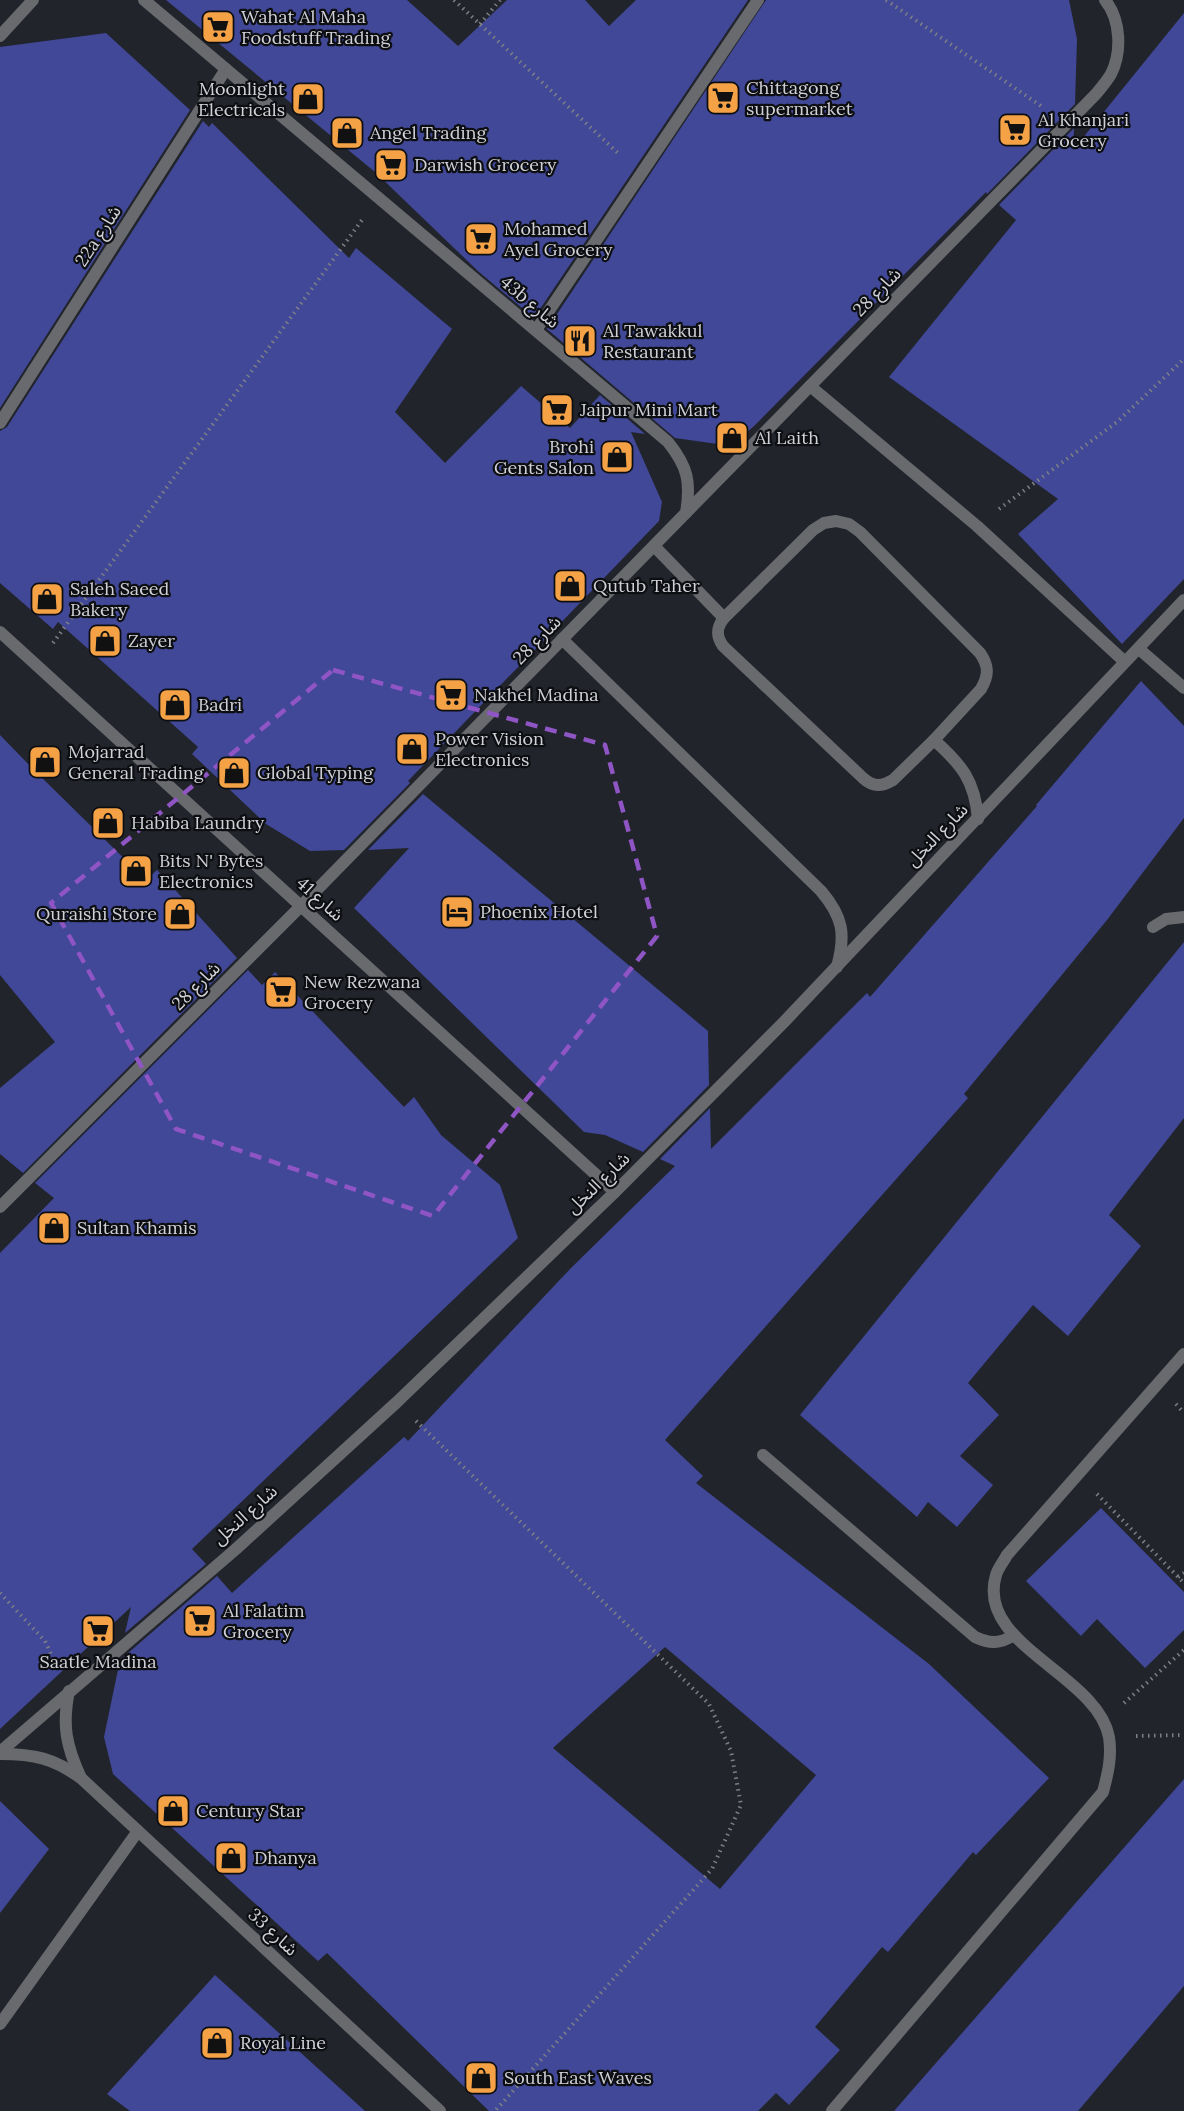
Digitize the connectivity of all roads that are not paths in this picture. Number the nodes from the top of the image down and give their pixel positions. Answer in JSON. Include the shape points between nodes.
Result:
{"nodes":[{"id":1,"x":33,"y":0,"type":"edge"},
{"id":2,"x":144,"y":0,"type":"edge"},
{"id":3,"x":758,"y":0,"type":"edge"},
{"id":4,"x":1105,"y":0,"type":"edge"},
{"id":5,"x":0,"y":36,"type":"edge"},
{"id":6,"x":226,"y":69,"type":"junction"},
{"id":7,"x":536,"y":330,"type":"junction"},
{"id":8,"x":810,"y":386,"type":"junction"},
{"id":9,"x":0,"y":423,"type":"edge"},
{"id":10,"x":686,"y":513,"type":"junction"},
{"id":11,"x":654,"y":546,"type":"junction"},
{"id":12,"x":1184,"y":600,"type":"edge"},
{"id":13,"x":724,"y":618,"type":"junction"},
{"id":14,"x":0,"y":632,"type":"edge"},
{"id":15,"x":562,"y":639,"type":"junction"},
{"id":16,"x":1138,"y":648,"type":"junction"},
{"id":17,"x":1125,"y":662,"type":"junction"},
{"id":18,"x":1184,"y":688,"type":"edge"},
{"id":19,"x":934,"y":740,"type":"junction"},
{"id":20,"x":978,"y":819,"type":"junction"},
{"id":21,"x":301,"y":906,"type":"junction"},
{"id":22,"x":1184,"y":918,"type":"edge"},
{"id":23,"x":1153,"y":927,"type":"dead end"},
{"id":24,"x":837,"y":967,"type":"junction"},
{"id":25,"x":615,"y":1192,"type":"junction"},
{"id":26,"x":0,"y":1207,"type":"edge"},
{"id":27,"x":1184,"y":1354,"type":"edge"},
{"id":28,"x":763,"y":1455,"type":"dead end"},
{"id":29,"x":1014,"y":1635,"type":"junction"},
{"id":30,"x":69,"y":1691,"type":"junction"},
{"id":31,"x":0,"y":1753,"type":"edge"},
{"id":32,"x":82,"y":1779,"type":"junction"},
{"id":33,"x":138,"y":1831,"type":"junction"},
{"id":34,"x":0,"y":2024,"type":"edge"},
{"id":35,"x":440,"y":2111,"type":"edge"},
{"id":36,"x":832,"y":2111,"type":"edge"}],
"edges":[{"from":1,"to":5,"type":"street"},
{"from":2,"to":6,"type":"street","name":"43b شارع"},
{"from":3,"to":7,"type":"street"},
{"from":4,"to":8,"type":"street","name":"شارع 28","via":[[1117,28],[1118,52],[1110,75],[1096,94]]},
{"from":6,"to":7,"type":"street","name":"43b شارع"},
{"from":6,"to":9,"type":"street","name":"22a شارع"},
{"from":7,"to":10,"type":"street","name":"43b شارع","via":[[668,442],[687,475]]},
{"from":8,"to":10,"type":"street","name":"شارع 28"},
{"from":8,"to":17,"type":"street","via":[[977,526]]},
{"from":10,"to":11,"type":"street","name":"شارع 28"},
{"from":11,"to":13,"type":"street"},
{"from":11,"to":15,"type":"street","name":"شارع 28"},
{"from":12,"to":16,"type":"street","name":"شارع النخل"},
{"from":13,"to":19,"type":"street","via":[[717,632],[723,646],[869,784],[878,786],[893,780]]},
{"from":13,"to":19,"type":"street","via":[[813,530],[836,521],[849,524],[986,661],[988,670],[981,688]]},
{"from":14,"to":21,"type":"street","name":"شارع 41"},
{"from":15,"to":21,"type":"street","name":"شارع 28"},
{"from":15,"to":24,"type":"street","via":[[834,907],[842,926],[843,947]]},
{"from":16,"to":17,"type":"street","name":"شارع النخل"},
{"from":16,"to":18,"type":"street"},
{"from":17,"to":20,"type":"street","name":"شارع النخل"},
{"from":19,"to":20,"type":"street","via":[[970,780]]},
{"from":20,"to":24,"type":"street","name":"شارع النخل"},
{"from":21,"to":25,"type":"street","name":"شارع 41"},
{"from":21,"to":26,"type":"street","name":"شارع 28"},
{"from":22,"to":23,"type":"street","via":[[1166,919]]},
{"from":24,"to":25,"type":"street","name":"شارع النخل"},
{"from":25,"to":30,"type":"street","name":"شارع النخل","via":[[236,1550]]},
{"from":27,"to":29,"type":"street","via":[[1007,1555],[996,1575],[994,1597],[1000,1618]]},
{"from":28,"to":29,"type":"street","via":[[975,1637],[995,1643]]},
{"from":29,"to":36,"type":"street","via":[[1096,1710],[1108,1736],[1110,1764],[1102,1792]]},
{"from":30,"to":31,"type":"street","name":"شارع النخل"},
{"from":30,"to":32,"type":"street","name":"شارع 33","via":[[64,1712],[66,1735]]},
{"from":31,"to":32,"type":"street","name":"شارع 33","via":[[43,1757],[64,1765]]},
{"from":32,"to":33,"type":"street","name":"شارع 33"},
{"from":33,"to":34,"type":"street"},
{"from":33,"to":35,"type":"street","name":"شارع 33"}]}
